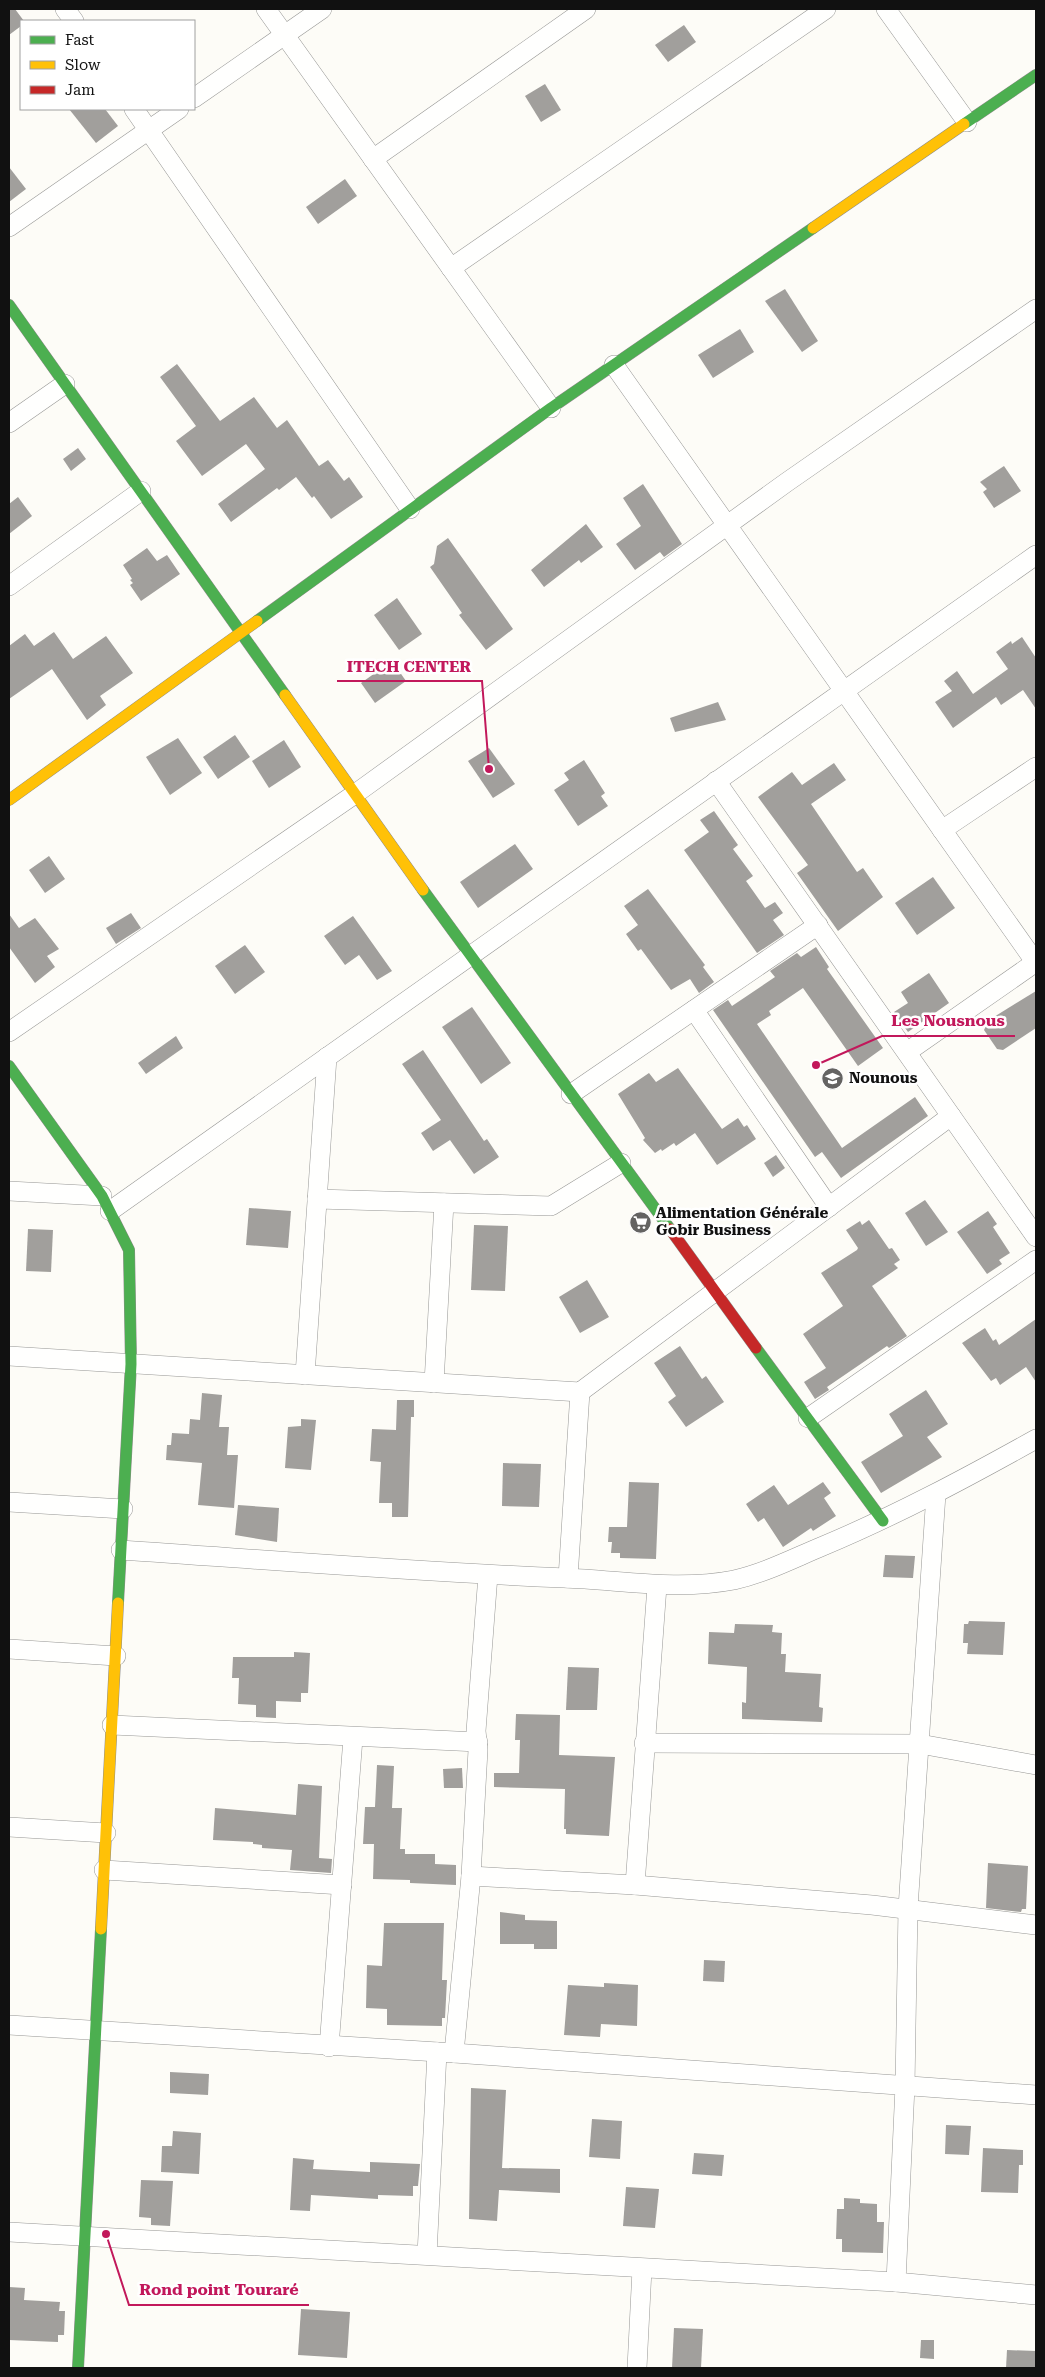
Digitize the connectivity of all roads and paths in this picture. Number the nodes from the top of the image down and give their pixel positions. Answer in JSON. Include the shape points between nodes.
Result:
{"nodes":[{"id":1,"x":65,"y":9,"type":"edge"},
{"id":2,"x":266,"y":9,"type":"edge"},
{"id":3,"x":322,"y":9,"type":"edge"},
{"id":4,"x":586,"y":9,"type":"edge"},
{"id":5,"x":826,"y":9,"type":"edge"},
{"id":6,"x":886,"y":9,"type":"edge"},
{"id":7,"x":73,"y":20,"type":"edge"},
{"id":8,"x":284,"y":35,"type":"junction"},
{"id":9,"x":1036,"y":75,"type":"edge"},
{"id":10,"x":195,"y":97,"type":"edge"},
{"id":11,"x":135,"y":110,"type":"edge"},
{"id":12,"x":177,"y":110,"type":"edge"},
{"id":13,"x":967,"y":122,"type":"junction"},
{"id":14,"x":148,"y":130,"type":"junction"},
{"id":15,"x":373,"y":159,"type":"junction"},
{"id":16,"x":9,"y":227,"type":"edge"},
{"id":17,"x":451,"y":268,"type":"junction"},
{"id":18,"x":9,"y":305,"type":"edge"},
{"id":19,"x":1036,"y":309,"type":"edge"},
{"id":20,"x":614,"y":365,"type":"junction"},
{"id":21,"x":65,"y":384,"type":"junction"},
{"id":22,"x":551,"y":408,"type":"junction"},
{"id":23,"x":9,"y":423,"type":"edge"},
{"id":24,"x":141,"y":491,"type":"junction"},
{"id":25,"x":410,"y":509,"type":"junction"},
{"id":26,"x":727,"y":525,"type":"junction"},
{"id":27,"x":1036,"y":555,"type":"edge"},
{"id":28,"x":9,"y":586,"type":"edge"},
{"id":29,"x":241,"y":633,"type":"junction"},
{"id":30,"x":844,"y":691,"type":"junction"},
{"id":31,"x":1036,"y":766,"type":"edge"},
{"id":32,"x":716,"y":781,"type":"junction"},
{"id":33,"x":355,"y":794,"type":"junction"},
{"id":34,"x":9,"y":800,"type":"edge"},
{"id":35,"x":942,"y":830,"type":"junction"},
{"id":36,"x":818,"y":925,"type":"junction"},
{"id":37,"x":470,"y":956,"type":"junction"},
{"id":38,"x":1036,"y":962,"type":"edge"},
{"id":39,"x":694,"y":1010,"type":"junction"},
{"id":40,"x":9,"y":1032,"type":"edge"},
{"id":41,"x":907,"y":1052,"type":"junction"},
{"id":42,"x":327,"y":1057,"type":"junction"},
{"id":43,"x":9,"y":1066,"type":"edge"},
{"id":44,"x":571,"y":1094,"type":"junction"},
{"id":45,"x":951,"y":1116,"type":"junction"},
{"id":46,"x":621,"y":1163,"type":"junction"},
{"id":47,"x":9,"y":1191,"type":"edge"},
{"id":48,"x":317,"y":1199,"type":"junction"},
{"id":49,"x":444,"y":1203,"type":"junction"},
{"id":50,"x":106,"y":1204,"type":"junction"},
{"id":51,"x":829,"y":1207,"type":"junction"},
{"id":52,"x":1036,"y":1237,"type":"edge"},
{"id":53,"x":1036,"y":1260,"type":"edge"},
{"id":54,"x":715,"y":1292,"type":"junction"},
{"id":55,"x":9,"y":1356,"type":"edge"},
{"id":56,"x":131,"y":1364,"type":"junction"},
{"id":57,"x":305,"y":1375,"type":"junction"},
{"id":58,"x":434,"y":1383,"type":"junction"},
{"id":59,"x":580,"y":1392,"type":"junction"},
{"id":60,"x":808,"y":1418,"type":"junction"},
{"id":61,"x":1036,"y":1439,"type":"edge"},
{"id":62,"x":936,"y":1494,"type":"junction"},
{"id":63,"x":9,"y":1502,"type":"edge"},
{"id":64,"x":123,"y":1509,"type":"junction"},
{"id":65,"x":883,"y":1521,"type":"junction"},
{"id":66,"x":121,"y":1550,"type":"junction"},
{"id":67,"x":488,"y":1575,"type":"junction"},
{"id":68,"x":568,"y":1578,"type":"junction"},
{"id":69,"x":657,"y":1586,"type":"junction"},
{"id":70,"x":9,"y":1649,"type":"edge"},
{"id":71,"x":116,"y":1656,"type":"junction"},
{"id":72,"x":112,"y":1725,"type":"junction"},
{"id":73,"x":354,"y":1738,"type":"junction"},
{"id":74,"x":478,"y":1742,"type":"junction"},
{"id":75,"x":644,"y":1743,"type":"junction"},
{"id":76,"x":920,"y":1744,"type":"junction"},
{"id":77,"x":1036,"y":1765,"type":"edge"},
{"id":78,"x":9,"y":1827,"type":"edge"},
{"id":79,"x":106,"y":1833,"type":"junction"},
{"id":80,"x":104,"y":1870,"type":"junction"},
{"id":81,"x":470,"y":1876,"type":"junction"},
{"id":82,"x":342,"y":1885,"type":"junction"},
{"id":83,"x":636,"y":1885,"type":"junction"},
{"id":84,"x":908,"y":1908,"type":"junction"},
{"id":85,"x":1036,"y":1925,"type":"edge"},
{"id":86,"x":9,"y":2025,"type":"edge"},
{"id":87,"x":96,"y":2031,"type":"junction"},
{"id":88,"x":329,"y":2047,"type":"junction"},
{"id":89,"x":445,"y":2052,"type":"junction"},
{"id":90,"x":905,"y":2086,"type":"junction"},
{"id":91,"x":1036,"y":2095,"type":"edge"},
{"id":92,"x":9,"y":2232,"type":"edge"},
{"id":93,"x":85,"y":2237,"type":"junction"},
{"id":94,"x":427,"y":2255,"type":"junction"},
{"id":95,"x":642,"y":2268,"type":"junction"},
{"id":96,"x":896,"y":2282,"type":"junction"},
{"id":97,"x":1036,"y":2295,"type":"edge"},
{"id":98,"x":78,"y":2368,"type":"edge"},
{"id":99,"x":637,"y":2368,"type":"edge"}],
"edges":[{"from":1,"to":7,"type":"street"},
{"from":2,"to":8,"type":"street"},
{"from":3,"to":8,"type":"street"},
{"from":4,"to":15,"type":"street"},
{"from":5,"to":17,"type":"street"},
{"from":6,"to":13,"type":"street"},
{"from":8,"to":10,"type":"street"},
{"from":8,"to":15,"type":"street"},
{"from":9,"to":13,"type":"street"},
{"from":11,"to":14,"type":"street"},
{"from":12,"to":14,"type":"street"},
{"from":13,"to":20,"type":"street"},
{"from":14,"to":16,"type":"street"},
{"from":14,"to":25,"type":"street"},
{"from":15,"to":17,"type":"street"},
{"from":17,"to":22,"type":"street"},
{"from":18,"to":21,"type":"street"},
{"from":19,"to":26,"type":"street"},
{"from":20,"to":22,"type":"street"},
{"from":20,"to":26,"type":"street"},
{"from":21,"to":23,"type":"street"},
{"from":21,"to":24,"type":"street"},
{"from":22,"to":25,"type":"street"},
{"from":24,"to":28,"type":"street"},
{"from":24,"to":29,"type":"street"},
{"from":25,"to":29,"type":"street"},
{"from":26,"to":30,"type":"street"},
{"from":26,"to":33,"type":"street"},
{"from":27,"to":30,"type":"street"},
{"from":29,"to":33,"type":"street"},
{"from":29,"to":34,"type":"street"},
{"from":30,"to":32,"type":"street"},
{"from":30,"to":35,"type":"street"},
{"from":31,"to":35,"type":"street"},
{"from":32,"to":36,"type":"street"},
{"from":32,"to":37,"type":"street"},
{"from":33,"to":37,"type":"street"},
{"from":33,"to":40,"type":"street"},
{"from":35,"to":38,"type":"street"},
{"from":36,"to":39,"type":"street"},
{"from":36,"to":41,"type":"street"},
{"from":37,"to":42,"type":"street"},
{"from":37,"to":44,"type":"street"},
{"from":38,"to":41,"type":"street"},
{"from":39,"to":44,"type":"street"},
{"from":39,"to":51,"type":"street"},
{"from":41,"to":45,"type":"street"},
{"from":42,"to":48,"type":"street"},
{"from":42,"to":50,"type":"street"},
{"from":43,"to":50,"type":"street"},
{"from":44,"to":46,"type":"street"},
{"from":45,"to":51,"type":"street"},
{"from":45,"to":52,"type":"street"},
{"from":46,"to":49,"type":"street","via":[[551,1206]]},
{"from":46,"to":54,"type":"street"},
{"from":47,"to":50,"type":"street"},
{"from":48,"to":49,"type":"street"},
{"from":48,"to":57,"type":"street"},
{"from":49,"to":58,"type":"street"},
{"from":50,"to":56,"type":"street","via":[[129,1250]]},
{"from":51,"to":54,"type":"street"},
{"from":53,"to":60,"type":"street"},
{"from":54,"to":59,"type":"street"},
{"from":54,"to":60,"type":"street"},
{"from":55,"to":56,"type":"street"},
{"from":56,"to":57,"type":"street"},
{"from":56,"to":64,"type":"street"},
{"from":57,"to":58,"type":"street"},
{"from":58,"to":59,"type":"street"},
{"from":59,"to":68,"type":"street"},
{"from":60,"to":65,"type":"street"},
{"from":61,"to":62,"type":"street"},
{"from":62,"to":65,"type":"street"},
{"from":62,"to":76,"type":"street"},
{"from":63,"to":64,"type":"street"},
{"from":64,"to":66,"type":"street"},
{"from":65,"to":69,"type":"street","via":[[746,1577],[682,1586]]},
{"from":66,"to":67,"type":"street"},
{"from":66,"to":71,"type":"street"},
{"from":67,"to":68,"type":"street"},
{"from":67,"to":74,"type":"street","via":[[476,1731]]},
{"from":68,"to":69,"type":"street"},
{"from":69,"to":75,"type":"street"},
{"from":70,"to":71,"type":"street"},
{"from":71,"to":72,"type":"street"},
{"from":72,"to":73,"type":"street"},
{"from":72,"to":79,"type":"street"},
{"from":73,"to":74,"type":"street"},
{"from":73,"to":82,"type":"street"},
{"from":74,"to":81,"type":"street"},
{"from":75,"to":76,"type":"street"},
{"from":75,"to":83,"type":"street"},
{"from":76,"to":77,"type":"street"},
{"from":76,"to":84,"type":"street"},
{"from":78,"to":79,"type":"street"},
{"from":79,"to":80,"type":"street"},
{"from":80,"to":82,"type":"street"},
{"from":80,"to":87,"type":"street"},
{"from":81,"to":83,"type":"street"},
{"from":81,"to":89,"type":"street"},
{"from":82,"to":88,"type":"street"},
{"from":83,"to":84,"type":"street"},
{"from":84,"to":85,"type":"street"},
{"from":84,"to":90,"type":"street"},
{"from":86,"to":87,"type":"street"},
{"from":87,"to":88,"type":"street"},
{"from":87,"to":93,"type":"street"},
{"from":88,"to":89,"type":"street"},
{"from":89,"to":90,"type":"street"},
{"from":89,"to":94,"type":"street"},
{"from":90,"to":91,"type":"street"},
{"from":90,"to":96,"type":"street"},
{"from":92,"to":93,"type":"street"},
{"from":93,"to":94,"type":"street"},
{"from":93,"to":98,"type":"street"},
{"from":94,"to":95,"type":"street"},
{"from":95,"to":96,"type":"street"},
{"from":95,"to":99,"type":"street"},
{"from":96,"to":97,"type":"street"}]}
